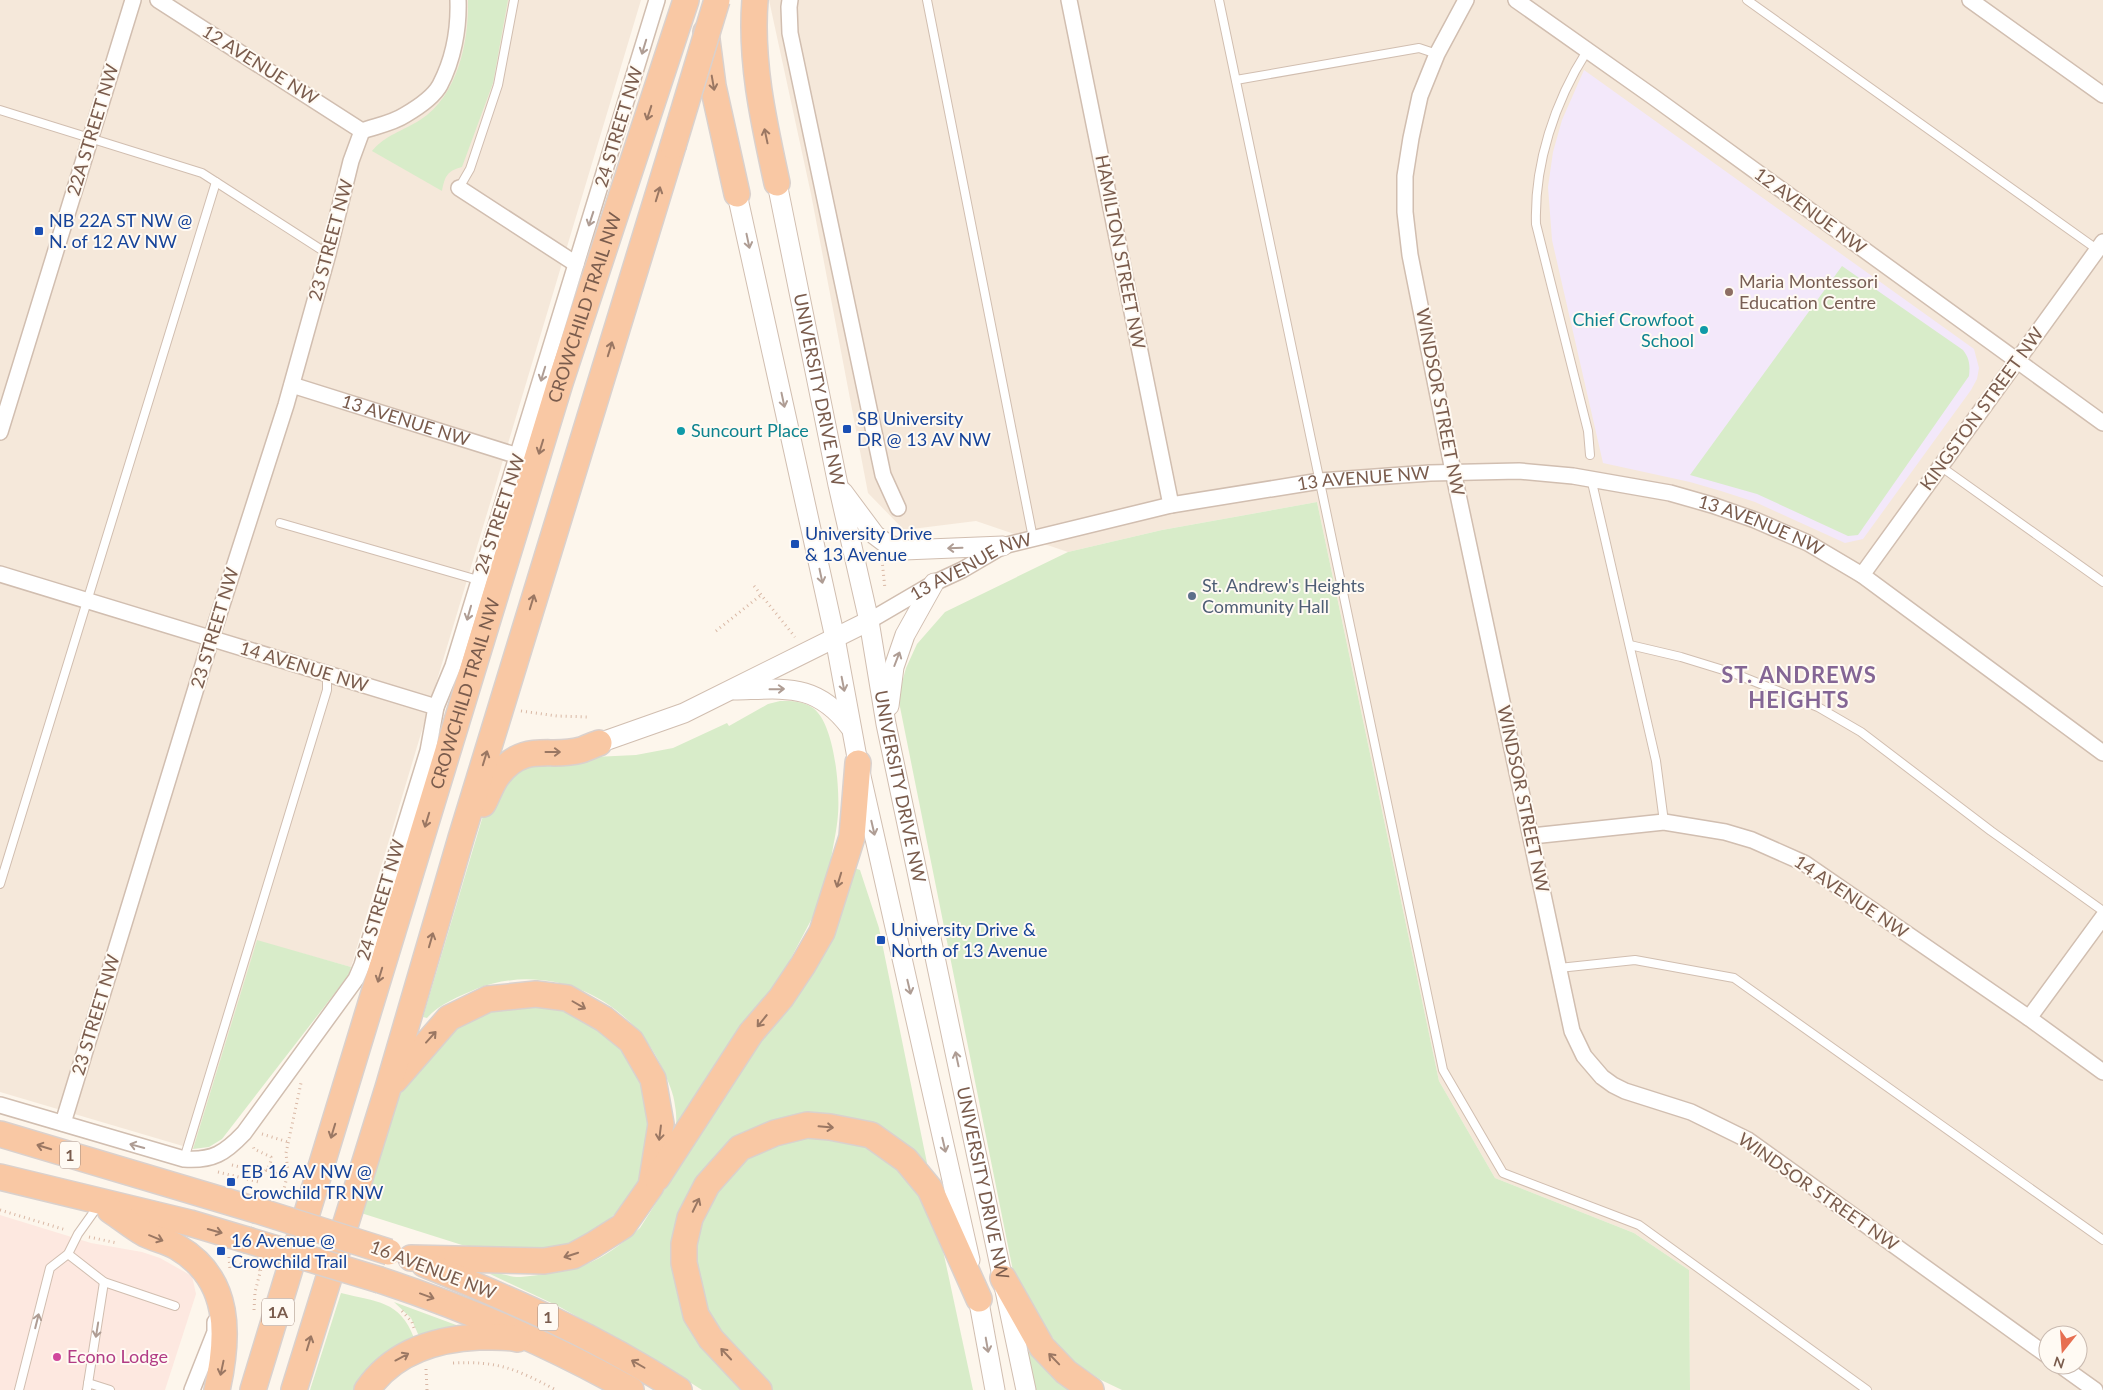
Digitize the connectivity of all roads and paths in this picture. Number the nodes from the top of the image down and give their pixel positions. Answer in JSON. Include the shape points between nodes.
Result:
{"nodes":[{"id":1,"x":133,"y":0,"type":"edge"},
{"id":2,"x":158,"y":0,"type":"edge"},
{"id":3,"x":458,"y":0,"type":"edge"},
{"id":4,"x":514,"y":0,"type":"edge"},
{"id":5,"x":658,"y":0,"type":"edge"},
{"id":6,"x":686,"y":0,"type":"edge"},
{"id":7,"x":701,"y":0,"type":"edge"},
{"id":8,"x":716,"y":0,"type":"edge"},
{"id":9,"x":755,"y":0,"type":"edge"},
{"id":10,"x":790,"y":0,"type":"edge"},
{"id":11,"x":927,"y":0,"type":"edge"},
{"id":12,"x":1069,"y":0,"type":"edge"},
{"id":13,"x":1219,"y":0,"type":"edge"},
{"id":14,"x":1466,"y":0,"type":"edge"},
{"id":15,"x":1516,"y":0,"type":"edge"},
{"id":16,"x":1748,"y":0,"type":"edge"},
{"id":17,"x":1970,"y":0,"type":"edge"},
{"id":18,"x":1587,"y":51,"type":"junction"},
{"id":19,"x":1437,"y":54,"type":"junction"},
{"id":20,"x":1236,"y":80,"type":"junction"},
{"id":21,"x":2103,"y":95,"type":"edge"},
{"id":22,"x":0,"y":110,"type":"edge"},
{"id":23,"x":362,"y":131,"type":"junction"},
{"id":24,"x":90,"y":138,"type":"junction"},
{"id":25,"x":216,"y":182,"type":"junction"},
{"id":26,"x":777,"y":184,"type":"joint"},
{"id":27,"x":459,"y":188,"type":"joint"},
{"id":28,"x":737,"y":194,"type":"joint"},
{"id":29,"x":2101,"y":248,"type":"edge"},
{"id":30,"x":328,"y":254,"type":"junction"},
{"id":31,"x":576,"y":264,"type":"junction"},
{"id":32,"x":2017,"y":362,"type":"junction"},
{"id":33,"x":292,"y":385,"type":"junction"},
{"id":34,"x":2103,"y":423,"type":"edge"},
{"id":35,"x":0,"y":432,"type":"edge"},
{"id":36,"x":1590,"y":455,"type":"dead end"},
{"id":37,"x":518,"y":456,"type":"junction"},
{"id":38,"x":1940,"y":466,"type":"junction"},
{"id":39,"x":1453,"y":471,"type":"junction"},
{"id":40,"x":1591,"y":478,"type":"junction"},
{"id":41,"x":1320,"y":481,"type":"junction"},
{"id":42,"x":838,"y":485,"type":"junction"},
{"id":43,"x":1172,"y":505,"type":"junction"},
{"id":44,"x":898,"y":508,"type":"dead end"},
{"id":45,"x":280,"y":523,"type":"dead end"},
{"id":46,"x":1033,"y":538,"type":"junction"},
{"id":47,"x":1004,"y":546,"type":"junction"},
{"id":48,"x":881,"y":556,"type":"dead end"},
{"id":49,"x":0,"y":574,"type":"edge"},
{"id":50,"x":1862,"y":575,"type":"junction"},
{"id":51,"x":478,"y":580,"type":"junction"},
{"id":52,"x":2103,"y":582,"type":"edge"},
{"id":53,"x":934,"y":583,"type":"junction"},
{"id":54,"x":754,"y":586,"type":"dead end"},
{"id":55,"x":880,"y":592,"type":"dead end"},
{"id":56,"x":761,"y":595,"type":"junction"},
{"id":57,"x":86,"y":600,"type":"junction"},
{"id":58,"x":868,"y":621,"type":"junction"},
{"id":59,"x":716,"y":631,"type":"dead end"},
{"id":60,"x":835,"y":638,"type":"junction"},
{"id":61,"x":211,"y":639,"type":"junction"},
{"id":62,"x":797,"y":640,"type":"dead end"},
{"id":63,"x":1630,"y":645,"type":"junction"},
{"id":64,"x":327,"y":672,"type":"junction"},
{"id":65,"x":728,"y":690,"type":"junction"},
{"id":66,"x":436,"y":707,"type":"junction"},
{"id":67,"x":521,"y":710,"type":"dead end"},
{"id":68,"x":589,"y":717,"type":"dead end"},
{"id":69,"x":886,"y":724,"type":"junction"},
{"id":70,"x":852,"y":729,"type":"junction"},
{"id":71,"x":599,"y":743,"type":"joint"},
{"id":72,"x":2103,"y":753,"type":"edge"},
{"id":73,"x":858,"y":763,"type":"junction"},
{"id":74,"x":1664,"y":822,"type":"junction"},
{"id":75,"x":1532,"y":836,"type":"junction"},
{"id":76,"x":461,"y":838,"type":"junction"},
{"id":77,"x":0,"y":884,"type":"edge"},
{"id":78,"x":2103,"y":911,"type":"edge"},
{"id":79,"x":2103,"y":917,"type":"edge"},
{"id":80,"x":1559,"y":968,"type":"junction"},
{"id":81,"x":2029,"y":1018,"type":"junction"},
{"id":82,"x":2103,"y":1072,"type":"edge"},
{"id":83,"x":300,"y":1079,"type":"dead end"},
{"id":84,"x":388,"y":1088,"type":"junction"},
{"id":85,"x":0,"y":1105,"type":"edge"},
{"id":86,"x":63,"y":1123,"type":"junction"},
{"id":87,"x":0,"y":1134,"type":"edge"},
{"id":88,"x":257,"y":1136,"type":"dead end"},
{"id":89,"x":255,"y":1141,"type":"dead end"},
{"id":90,"x":288,"y":1142,"type":"junction"},
{"id":91,"x":184,"y":1159,"type":"junction"},
{"id":92,"x":266,"y":1170,"type":"junction"},
{"id":93,"x":210,"y":1173,"type":"dead end"},
{"id":94,"x":226,"y":1173,"type":"junction"},
{"id":95,"x":0,"y":1177,"type":"edge"},
{"id":96,"x":258,"y":1182,"type":"dead end"},
{"id":97,"x":651,"y":1186,"type":"junction"},
{"id":98,"x":100,"y":1203,"type":"junction"},
{"id":99,"x":0,"y":1210,"type":"edge"},
{"id":100,"x":78,"y":1234,"type":"junction"},
{"id":101,"x":2103,"y":1240,"type":"edge"},
{"id":102,"x":125,"y":1244,"type":"dead end"},
{"id":103,"x":68,"y":1254,"type":"junction"},
{"id":104,"x":400,"y":1255,"type":"junction"},
{"id":105,"x":230,"y":1261,"type":"dead end"},
{"id":106,"x":260,"y":1270,"type":"dead end"},
{"id":107,"x":1002,"y":1278,"type":"junction"},
{"id":108,"x":104,"y":1282,"type":"junction"},
{"id":109,"x":215,"y":1286,"type":"junction"},
{"id":110,"x":979,"y":1299,"type":"junction"},
{"id":111,"x":175,"y":1306,"type":"dead end"},
{"id":112,"x":397,"y":1308,"type":"dead end"},
{"id":113,"x":415,"y":1332,"type":"dead end"},
{"id":114,"x":545,"y":1344,"type":"junction"},
{"id":115,"x":2038,"y":1349,"type":"edge"},
{"id":116,"x":449,"y":1363,"type":"dead end"},
{"id":117,"x":425,"y":1364,"type":"dead end"},
{"id":118,"x":2074,"y":1375,"type":"edge"},
{"id":119,"x":88,"y":1387,"type":"edge"},
{"id":120,"x":19,"y":1390,"type":"edge"},
{"id":121,"x":110,"y":1390,"type":"edge"},
{"id":122,"x":192,"y":1390,"type":"edge"},
{"id":123,"x":217,"y":1390,"type":"edge"},
{"id":124,"x":253,"y":1390,"type":"edge"},
{"id":125,"x":294,"y":1390,"type":"edge"},
{"id":126,"x":367,"y":1390,"type":"edge"},
{"id":127,"x":427,"y":1390,"type":"edge"},
{"id":128,"x":556,"y":1390,"type":"edge"},
{"id":129,"x":631,"y":1390,"type":"edge"},
{"id":130,"x":678,"y":1390,"type":"edge"},
{"id":131,"x":759,"y":1390,"type":"edge"},
{"id":132,"x":995,"y":1390,"type":"edge"},
{"id":133,"x":1026,"y":1390,"type":"edge"},
{"id":134,"x":1091,"y":1390,"type":"edge"},
{"id":135,"x":1867,"y":1390,"type":"edge"},
{"id":136,"x":2095,"y":1390,"type":"edge"}],
"edges":[{"from":1,"to":24,"type":"street","name":"22A STREET NW"},
{"from":2,"to":23,"type":"street","name":"12 AVENUE NW"},
{"from":3,"to":23,"type":"street","via":[[454,46],[439,86],[428,99],[403,116]]},
{"from":4,"to":27,"type":"lane","via":[[498,85],[470,169]]},
{"from":5,"to":31,"type":"street","name":"24 STREET NW","one_way":true},
{"from":6,"to":124,"type":"highway","name":"CROWCHILD TRAIL NW","number":"1A","one_way":true,"via":[[557,393]]},
{"from":7,"to":28,"type":"highway","one_way":true,"via":[[713,86]]},
{"from":76,"to":8,"type":"highway","name":"CROWCHILD TRAIL NW","one_way":true,"bridge":true},
{"from":26,"to":9,"type":"highway","one_way":true,"via":[[759,103],[753,24]]},
{"from":10,"to":44,"type":"street","via":[[790,33],[883,475]]},
{"from":11,"to":46,"type":"lane"},
{"from":12,"to":43,"type":"street","name":"HAMILTON STREET NW"},
{"from":13,"to":20,"type":"lane"},
{"from":14,"to":19,"type":"street","name":"WINDSOR STREET NW"},
{"from":15,"to":18,"type":"street","name":"12 AVENUE NW"},
{"from":16,"to":29,"type":"lane"},
{"from":17,"to":21,"type":"street"},
{"from":18,"to":32,"type":"street","name":"12 AVENUE NW"},
{"from":18,"to":36,"type":"lane","via":[[1566,87],[1558,109],[1543,152],[1535,200],[1536,224],[1588,431]]},
{"from":19,"to":20,"type":"lane","via":[[1419,48]]},
{"from":19,"to":39,"type":"street","name":"WINDSOR STREET NW","via":[[1420,96],[1411,138],[1405,176],[1405,212],[1410,255]]},
{"from":20,"to":41,"type":"lane"},
{"from":22,"to":24,"type":"lane"},
{"from":23,"to":30,"type":"street","name":"23 STREET NW","via":[[351,161]]},
{"from":24,"to":25,"type":"lane","via":[[202,173]]},
{"from":24,"to":35,"type":"street","name":"22A STREET NW"},
{"from":25,"to":30,"type":"lane"},
{"from":25,"to":57,"type":"lane"},
{"from":26,"to":42,"type":"street","name":"UNIVERSITY DRIVE NW"},
{"from":27,"to":31,"type":"street"},
{"from":28,"to":60,"type":"street","name":"UNIVERSITY DRIVE NW","one_way":true},
{"from":29,"to":32,"type":"street","name":"KINGSTON STREET NW"},
{"from":30,"to":33,"type":"street","name":"23 STREET NW"},
{"from":31,"to":37,"type":"street","name":"24 STREET NW","one_way":true},
{"from":32,"to":34,"type":"street","name":"12 AVENUE NW"},
{"from":32,"to":38,"type":"street","name":"KINGSTON STREET NW"},
{"from":33,"to":37,"type":"street","name":"13 AVENUE NW"},
{"from":33,"to":61,"type":"street","name":"23 STREET NW"},
{"from":37,"to":51,"type":"street","name":"24 STREET NW"},
{"from":38,"to":50,"type":"street","name":"KINGSTON STREET NW"},
{"from":38,"to":52,"type":"lane"},
{"from":39,"to":40,"type":"street","name":"13 AVENUE NW","via":[[1519,470]]},
{"from":39,"to":41,"type":"street","name":"13 AVENUE NW"},
{"from":39,"to":75,"type":"street","name":"WINDSOR STREET NW"},
{"from":40,"to":50,"type":"street","name":"13 AVENUE NW","via":[[1670,493],[1755,520],[1808,543]]},
{"from":40,"to":63,"type":"lane"},
{"from":41,"to":43,"type":"street","name":"13 AVENUE NW"},
{"from":41,"to":135,"type":"lane","via":[[1443,1070],[1503,1173],[1639,1225]]},
{"from":47,"to":42,"type":"street","one_way":true,"via":[[904,550],[887,544],[875,535]]},
{"from":42,"to":58,"type":"street","name":"UNIVERSITY DRIVE NW"},
{"from":43,"to":46,"type":"street","name":"13 AVENUE NW"},
{"from":45,"to":51,"type":"lane"},
{"from":46,"to":47,"type":"street","name":"13 AVENUE NW"},
{"from":47,"to":53,"type":"street","name":"13 AVENUE NW"},
{"from":48,"to":55,"type":"path","via":[[886,591]]},
{"from":49,"to":57,"type":"street","name":"14 AVENUE NW"},
{"from":50,"to":72,"type":"street","name":"13 AVENUE NW"},
{"from":51,"to":66,"type":"street","name":"24 STREET NW","one_way":true,"via":[[453,666]]},
{"from":53,"to":58,"type":"street","name":"13 AVENUE NW"},
{"from":69,"to":53,"type":"street","one_way":true,"via":[[894,667],[905,635]]},
{"from":54,"to":56,"type":"path"},
{"from":56,"to":59,"type":"path"},
{"from":56,"to":62,"type":"path"},
{"from":57,"to":61,"type":"street","name":"14 AVENUE NW"},
{"from":57,"to":77,"type":"lane"},
{"from":58,"to":60,"type":"street","name":"13 AVENUE NW"},
{"from":58,"to":69,"type":"street","name":"UNIVERSITY DRIVE NW"},
{"from":60,"to":65,"type":"street","name":"13 AVENUE NW"},
{"from":60,"to":70,"type":"street","name":"UNIVERSITY DRIVE NW","one_way":true},
{"from":61,"to":64,"type":"street","name":"14 AVENUE NW"},
{"from":61,"to":86,"type":"street","name":"23 STREET NW"},
{"from":63,"to":74,"type":"lane","via":[[1656,761]]},
{"from":63,"to":78,"type":"lane","via":[[1733,674],[1818,707],[1861,732]]},
{"from":64,"to":66,"type":"street","name":"14 AVENUE NW"},
{"from":64,"to":91,"type":"lane","via":[[327,690]]},
{"from":65,"to":70,"type":"street","one_way":true,"via":[[788,689],[816,695],[840,713]]},
{"from":65,"to":71,"type":"street","name":"13 AVENUE NW","via":[[684,712]]},
{"from":66,"to":91,"type":"street","name":"24 STREET NW","via":[[428,751],[356,979],[232,1146],[210,1158]]},
{"from":67,"to":68,"type":"path"},
{"from":107,"to":69,"type":"street","name":"UNIVERSITY DRIVE NW","one_way":true},
{"from":70,"to":73,"type":"street","name":"UNIVERSITY DRIVE NW"},
{"from":76,"to":71,"type":"highway","one_way":true,"via":[[499,774],[511,763],[525,754],[580,750]]},
{"from":73,"to":97,"type":"highway","one_way":true,"via":[[852,837],[822,932],[781,998],[752,1034]]},
{"from":73,"to":110,"type":"street","name":"UNIVERSITY DRIVE NW","one_way":true},
{"from":74,"to":75,"type":"street","name":"14 AVENUE NW"},
{"from":74,"to":81,"type":"street","name":"14 AVENUE NW","via":[[1725,832],[1804,863]]},
{"from":75,"to":80,"type":"street","name":"WINDSOR STREET NW"},
{"from":84,"to":76,"type":"highway","name":"CROWCHILD TRAIL NW","one_way":true},
{"from":79,"to":81,"type":"street"},
{"from":80,"to":101,"type":"lane","via":[[1635,960],[1734,978]]},
{"from":80,"to":115,"type":"street","name":"WINDSOR STREET NW","via":[[1577,1044],[1602,1076],[1626,1091],[1691,1112],[1748,1140]]},
{"from":81,"to":82,"type":"street","name":"14 AVENUE NW"},
{"from":83,"to":90,"type":"path"},
{"from":84,"to":97,"type":"highway","one_way":true,"via":[[449,1018],[488,999],[536,994],[567,998],[604,1019],[631,1041],[653,1079],[661,1124]]},
{"from":125,"to":84,"type":"highway","name":"CROWCHILD TRAIL NW","number":"1A","one_way":true},
{"from":85,"to":86,"type":"street"},
{"from":91,"to":86,"type":"street","one_way":true},
{"from":104,"to":87,"type":"highway","name":"16 AVENUE NW","number":"1","one_way":true,"bridge":true},
{"from":88,"to":90,"type":"path","via":[[261,1134]]},
{"from":89,"to":92,"type":"path","via":[[254,1149],[271,1157]]},
{"from":90,"to":92,"type":"path","via":[[287,1178]]},
{"from":92,"to":94,"type":"path","via":[[263,1174],[231,1165]]},
{"from":93,"to":94,"type":"path"},
{"from":94,"to":96,"type":"path"},
{"from":95,"to":98,"type":"highway","name":"16 AVENUE NW","number":"1"},
{"from":97,"to":104,"type":"highway","one_way":true,"via":[[622,1226],[573,1256],[544,1261]]},
{"from":98,"to":100,"type":"lane"},
{"from":98,"to":109,"type":"highway","one_way":true,"via":[[145,1234],[177,1247],[203,1267]]},
{"from":98,"to":114,"type":"highway","name":"16 AVENUE NW","number":"1","one_way":true,"bridge":true,"via":[[190,1223],[380,1280],[472,1313]]},
{"from":99,"to":100,"type":"path"},
{"from":100,"to":102,"type":"path"},
{"from":100,"to":103,"type":"lane"},
{"from":103,"to":108,"type":"lane"},
{"from":120,"to":103,"type":"lane","one_way":true,"via":[[50,1268]]},
{"from":130,"to":104,"type":"highway","name":"16 AVENUE NW","number":"1","one_way":true,"via":[[616,1351],[571,1328]]},
{"from":105,"to":106,"type":"path"},
{"from":107,"to":133,"type":"street","name":"UNIVERSITY DRIVE NW"},
{"from":134,"to":107,"type":"highway","one_way":true,"via":[[1066,1372],[1042,1347]]},
{"from":108,"to":111,"type":"lane"},
{"from":108,"to":119,"type":"lane","one_way":true},
{"from":109,"to":122,"type":"street","via":[[215,1332]]},
{"from":109,"to":123,"type":"highway","one_way":true,"via":[[226,1336]]},
{"from":131,"to":110,"type":"highway","one_way":true,"via":[[711,1339],[696,1315],[684,1263],[684,1244],[690,1218],[707,1185],[740,1148],[775,1133],[807,1125],[830,1126],[871,1136],[906,1160],[930,1189]]},
{"from":110,"to":132,"type":"street","name":"UNIVERSITY DRIVE NW","one_way":true},
{"from":112,"to":113,"type":"path","via":[[412,1322]]},
{"from":126,"to":114,"type":"highway","one_way":true,"via":[[395,1360],[437,1342],[505,1336]]},
{"from":114,"to":129,"type":"highway","name":"16 AVENUE NW","number":"1"},
{"from":116,"to":128,"type":"path","via":[[500,1365]]},
{"from":117,"to":127,"type":"path"},
{"from":118,"to":136,"type":"street"},
{"from":119,"to":121,"type":"lane"}]}
